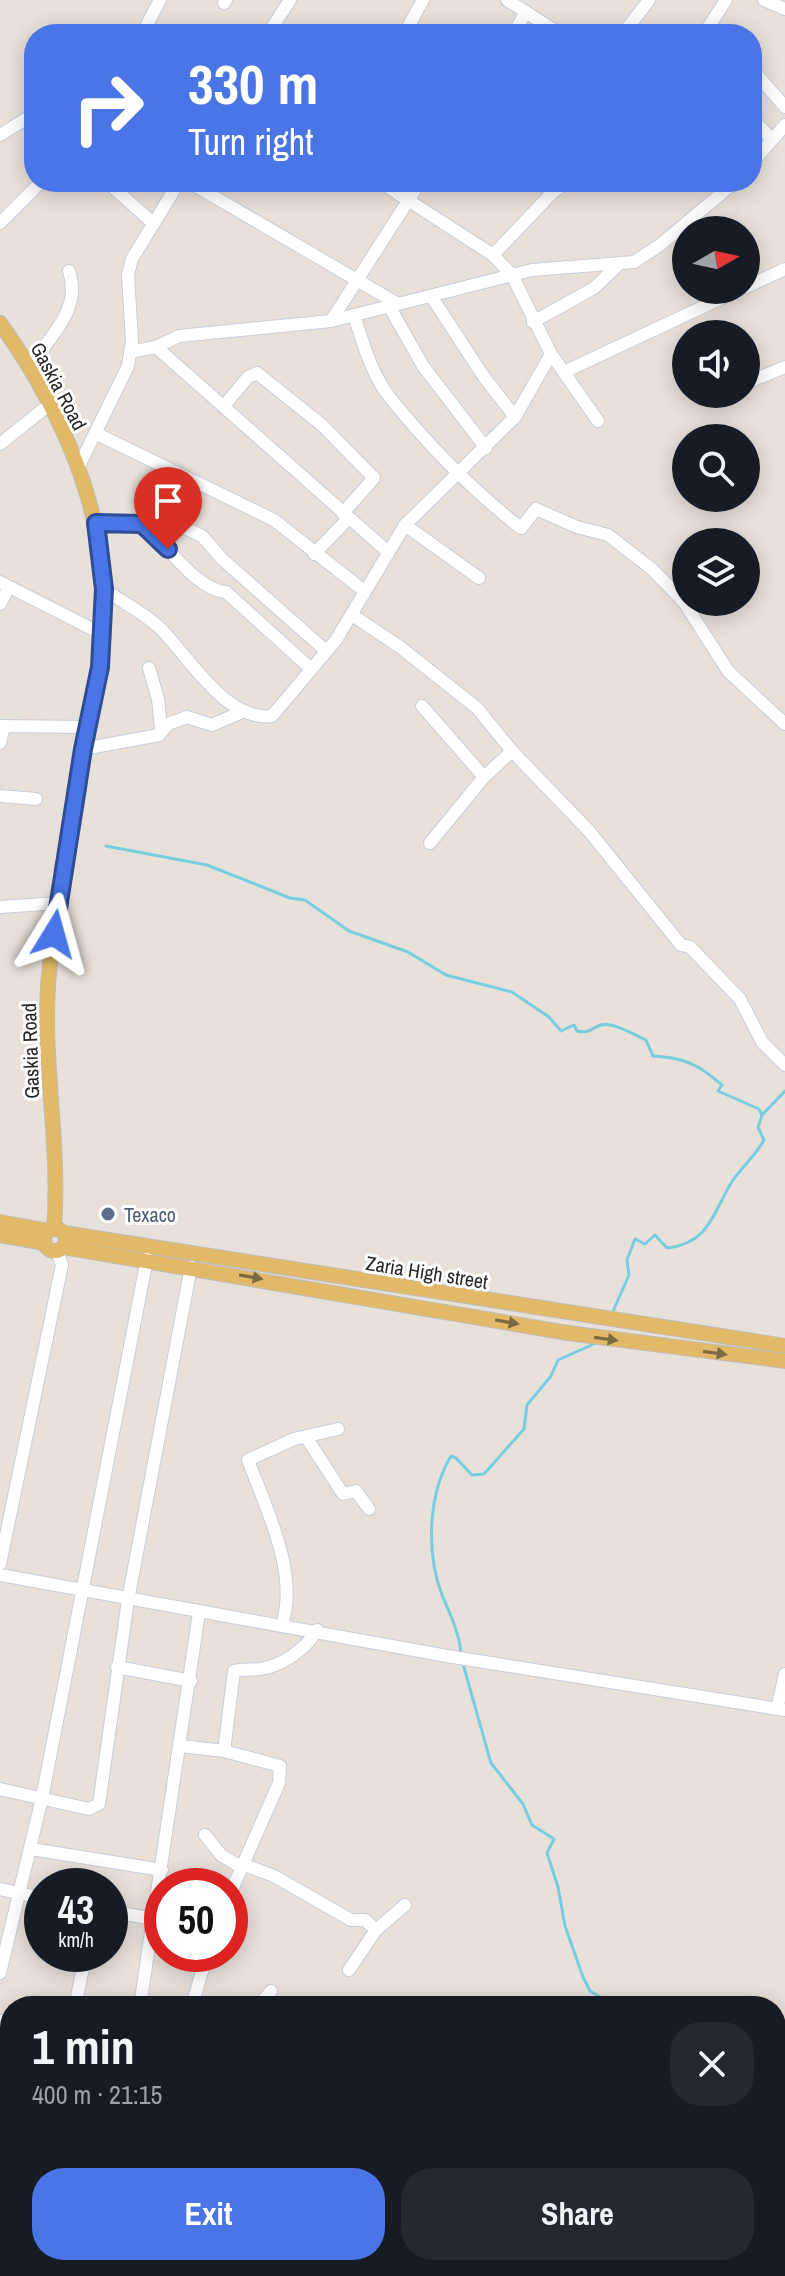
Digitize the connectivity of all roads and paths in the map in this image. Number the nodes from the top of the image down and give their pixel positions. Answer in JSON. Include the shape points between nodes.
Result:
{"nodes":[{"id":1,"x":160,"y":0,"type":"edge"},
{"id":2,"x":290,"y":0,"type":"edge"},
{"id":3,"x":423,"y":0,"type":"edge"},
{"id":4,"x":507,"y":0,"type":"edge"},
{"id":5,"x":649,"y":0,"type":"edge"},
{"id":6,"x":726,"y":0,"type":"edge"},
{"id":7,"x":764,"y":0,"type":"edge"},
{"id":8,"x":785,"y":9,"type":"edge"},
{"id":9,"x":526,"y":12,"type":"junction"},
{"id":10,"x":147,"y":24,"type":"edge"},
{"id":11,"x":274,"y":24,"type":"edge"},
{"id":12,"x":410,"y":24,"type":"edge"},
{"id":13,"x":519,"y":24,"type":"edge"},
{"id":14,"x":545,"y":24,"type":"edge"},
{"id":15,"x":631,"y":24,"type":"edge"},
{"id":16,"x":715,"y":24,"type":"edge"},
{"id":17,"x":762,"y":81,"type":"edge"},
{"id":18,"x":785,"y":107,"type":"edge"},
{"id":19,"x":24,"y":120,"type":"edge"},
{"id":20,"x":785,"y":125,"type":"edge"},
{"id":21,"x":762,"y":129,"type":"edge"},
{"id":22,"x":0,"y":135,"type":"edge"},
{"id":23,"x":772,"y":139,"type":"junction"},
{"id":24,"x":762,"y":151,"type":"edge"},
{"id":25,"x":31,"y":192,"type":"edge"},
{"id":26,"x":118,"y":192,"type":"edge"},
{"id":27,"x":173,"y":192,"type":"edge"},
{"id":28,"x":206,"y":192,"type":"edge"},
{"id":29,"x":395,"y":192,"type":"edge"},
{"id":30,"x":414,"y":192,"type":"edge"},
{"id":31,"x":553,"y":192,"type":"edge"},
{"id":32,"x":721,"y":192,"type":"edge"},
{"id":33,"x":409,"y":201,"type":"junction"},
{"id":34,"x":0,"y":223,"type":"edge"},
{"id":35,"x":153,"y":223,"type":"junction"},
{"id":36,"x":493,"y":255,"type":"junction"},
{"id":37,"x":617,"y":266,"type":"junction"},
{"id":38,"x":785,"y":269,"type":"edge"},
{"id":39,"x":69,"y":271,"type":"dead end"},
{"id":40,"x":512,"y":275,"type":"junction"},
{"id":41,"x":356,"y":280,"type":"junction"},
{"id":42,"x":760,"y":281,"type":"edge"},
{"id":43,"x":431,"y":296,"type":"junction"},
{"id":44,"x":709,"y":304,"type":"edge"},
{"id":45,"x":394,"y":305,"type":"junction"},
{"id":46,"x":354,"y":315,"type":"junction"},
{"id":47,"x":331,"y":321,"type":"junction"},
{"id":48,"x":533,"y":322,"type":"junction"},
{"id":49,"x":2,"y":330,"type":"edge"},
{"id":50,"x":156,"y":347,"type":"junction"},
{"id":51,"x":131,"y":352,"type":"junction"},
{"id":52,"x":551,"y":354,"type":"junction"},
{"id":53,"x":30,"y":365,"type":"junction"},
{"id":54,"x":785,"y":367,"type":"edge"},
{"id":55,"x":564,"y":372,"type":"junction"},
{"id":56,"x":760,"y":377,"type":"edge"},
{"id":57,"x":50,"y":404,"type":"junction"},
{"id":58,"x":224,"y":406,"type":"junction"},
{"id":59,"x":515,"y":417,"type":"junction"},
{"id":60,"x":598,"y":421,"type":"dead end"},
{"id":61,"x":97,"y":434,"type":"junction"},
{"id":62,"x":0,"y":444,"type":"edge"},
{"id":63,"x":486,"y":448,"type":"junction"},
{"id":64,"x":78,"y":468,"type":"junction"},
{"id":65,"x":456,"y":475,"type":"junction"},
{"id":66,"x":346,"y":515,"type":"junction"},
{"id":67,"x":96,"y":523,"type":"junction"},
{"id":68,"x":176,"y":524,"type":"dead end"},
{"id":69,"x":405,"y":525,"type":"junction"},
{"id":70,"x":387,"y":551,"type":"junction"},
{"id":71,"x":314,"y":554,"type":"junction"},
{"id":72,"x":479,"y":578,"type":"dead end"},
{"id":73,"x":4,"y":584,"type":"edge"},
{"id":74,"x":104,"y":589,"type":"junction"},
{"id":75,"x":363,"y":590,"type":"junction"},
{"id":76,"x":0,"y":604,"type":"edge"},
{"id":77,"x":352,"y":615,"type":"junction"},
{"id":78,"x":102,"y":634,"type":"junction"},
{"id":79,"x":325,"y":650,"type":"junction"},
{"id":80,"x":149,"y":668,"type":"dead end"},
{"id":81,"x":310,"y":668,"type":"junction"},
{"id":82,"x":422,"y":706,"type":"dead end"},
{"id":83,"x":244,"y":711,"type":"junction"},
{"id":84,"x":785,"y":724,"type":"edge"},
{"id":85,"x":2,"y":726,"type":"edge"},
{"id":86,"x":88,"y":727,"type":"junction"},
{"id":87,"x":161,"y":729,"type":"junction"},
{"id":88,"x":0,"y":743,"type":"edge"},
{"id":89,"x":83,"y":749,"type":"junction"},
{"id":90,"x":512,"y":751,"type":"junction"},
{"id":91,"x":484,"y":777,"type":"junction"},
{"id":92,"x":0,"y":796,"type":"edge"},
{"id":93,"x":36,"y":799,"type":"dead end"},
{"id":94,"x":430,"y":843,"type":"dead end"},
{"id":95,"x":58,"y":903,"type":"junction"},
{"id":96,"x":0,"y":907,"type":"edge"},
{"id":97,"x":785,"y":1065,"type":"edge"},
{"id":98,"x":0,"y":1222,"type":"edge"},
{"id":99,"x":0,"y":1235,"type":"edge"},
{"id":100,"x":55,"y":1239,"type":"junction"},
{"id":101,"x":147,"y":1259,"type":"junction"},
{"id":102,"x":191,"y":1267,"type":"junction"},
{"id":103,"x":785,"y":1346,"type":"edge"},
{"id":104,"x":785,"y":1361,"type":"edge"},
{"id":105,"x":338,"y":1429,"type":"dead end"},
{"id":106,"x":306,"y":1437,"type":"junction"},
{"id":107,"x":369,"y":1509,"type":"dead end"},
{"id":108,"x":0,"y":1564,"type":"edge"},
{"id":109,"x":0,"y":1575,"type":"edge"},
{"id":110,"x":80,"y":1591,"type":"junction"},
{"id":111,"x":128,"y":1600,"type":"junction"},
{"id":112,"x":199,"y":1613,"type":"junction"},
{"id":113,"x":282,"y":1624,"type":"junction"},
{"id":114,"x":317,"y":1630,"type":"junction"},
{"id":115,"x":117,"y":1667,"type":"junction"},
{"id":116,"x":785,"y":1674,"type":"edge"},
{"id":117,"x":191,"y":1681,"type":"junction"},
{"id":118,"x":781,"y":1709,"type":"edge"},
{"id":119,"x":181,"y":1746,"type":"junction"},
{"id":120,"x":224,"y":1751,"type":"junction"},
{"id":121,"x":0,"y":1789,"type":"edge"},
{"id":122,"x":42,"y":1798,"type":"junction"},
{"id":123,"x":205,"y":1835,"type":"dead end"},
{"id":124,"x":31,"y":1849,"type":"junction"},
{"id":125,"x":242,"y":1865,"type":"junction"},
{"id":126,"x":150,"y":1868,"type":"edge"},
{"id":127,"x":162,"y":1868,"type":"edge"},
{"id":128,"x":241,"y":1868,"type":"edge"},
{"id":129,"x":0,"y":1889,"type":"edge"},
{"id":130,"x":20,"y":1893,"type":"junction"},
{"id":131,"x":24,"y":1894,"type":"edge"},
{"id":132,"x":405,"y":1905,"type":"dead end"},
{"id":133,"x":376,"y":1930,"type":"junction"},
{"id":134,"x":349,"y":1970,"type":"dead end"},
{"id":135,"x":82,"y":1972,"type":"edge"},
{"id":136,"x":145,"y":1972,"type":"edge"},
{"id":137,"x":202,"y":1972,"type":"edge"},
{"id":138,"x":0,"y":1973,"type":"edge"},
{"id":139,"x":271,"y":1991,"type":"dead end"},
{"id":140,"x":77,"y":1996,"type":"edge"},
{"id":141,"x":141,"y":1996,"type":"edge"},
{"id":142,"x":195,"y":1996,"type":"edge"},
{"id":143,"x":267,"y":1996,"type":"edge"}],
"edges":[{"from":1,"to":10,"type":"street"},
{"from":2,"to":11,"type":"street"},
{"from":3,"to":12,"type":"street"},
{"from":4,"to":9,"type":"street"},
{"from":5,"to":15,"type":"street"},
{"from":6,"to":16,"type":"street"},
{"from":7,"to":8,"type":"street"},
{"from":9,"to":13,"type":"street"},
{"from":9,"to":14,"type":"street"},
{"from":17,"to":18,"type":"street"},
{"from":19,"to":22,"type":"street"},
{"from":20,"to":23,"type":"street"},
{"from":21,"to":23,"type":"street"},
{"from":23,"to":24,"type":"street"},
{"from":25,"to":34,"type":"street"},
{"from":26,"to":35,"type":"street"},
{"from":27,"to":35,"type":"street"},
{"from":28,"to":41,"type":"street"},
{"from":29,"to":33,"type":"street"},
{"from":30,"to":33,"type":"street"},
{"from":31,"to":36,"type":"street"},
{"from":32,"to":37,"type":"street","via":[[660,245]]},
{"from":33,"to":36,"type":"street"},
{"from":33,"to":41,"type":"street"},
{"from":35,"to":51,"type":"street","via":[[128,275]]},
{"from":36,"to":40,"type":"street"},
{"from":37,"to":40,"type":"street"},
{"from":37,"to":48,"type":"street","via":[[594,288]]},
{"from":38,"to":42,"type":"street"},
{"from":39,"to":53,"type":"street","via":[[71,306]]},
{"from":40,"to":43,"type":"street"},
{"from":40,"to":48,"type":"street"},
{"from":41,"to":45,"type":"street"},
{"from":41,"to":47,"type":"street"},
{"from":43,"to":45,"type":"street"},
{"from":43,"to":59,"type":"street"},
{"from":44,"to":55,"type":"street"},
{"from":45,"to":46,"type":"street"},
{"from":45,"to":63,"type":"street","via":[[423,366]]},
{"from":46,"to":47,"type":"street"},
{"from":46,"to":65,"type":"street","via":[[390,399]]},
{"from":47,"to":50,"type":"street","via":[[179,336]]},
{"from":48,"to":52,"type":"street"},
{"from":49,"to":53,"type":"main road","name":"Gaskia Road"},
{"from":50,"to":51,"type":"street"},
{"from":50,"to":58,"type":"street"},
{"from":51,"to":61,"type":"street"},
{"from":52,"to":55,"type":"street"},
{"from":52,"to":59,"type":"street"},
{"from":53,"to":57,"type":"main road","name":"Gaskia Road"},
{"from":54,"to":56,"type":"street"},
{"from":55,"to":60,"type":"street"},
{"from":57,"to":62,"type":"street"},
{"from":57,"to":64,"type":"main road","name":"Gaskia Road"},
{"from":58,"to":66,"type":"street"},
{"from":58,"to":66,"type":"street","via":[[257,373],[322,425],[374,478]]},
{"from":59,"to":63,"type":"street"},
{"from":61,"to":64,"type":"street"},
{"from":61,"to":71,"type":"street","via":[[274,520]]},
{"from":63,"to":65,"type":"street"},
{"from":64,"to":67,"type":"main road","name":"Gaskia Road"},
{"from":65,"to":69,"type":"street"},
{"from":65,"to":84,"type":"street","via":[[521,528],[536,509],[621,543],[672,588],[728,671]]},
{"from":66,"to":70,"type":"street"},
{"from":66,"to":71,"type":"street"},
{"from":67,"to":74,"type":"main road","name":"Gaskia Road"},
{"from":67,"to":81,"type":"street","via":[[142,524],[188,570],[226,592]]},
{"from":68,"to":79,"type":"street","via":[[202,536]]},
{"from":69,"to":70,"type":"street"},
{"from":69,"to":72,"type":"street"},
{"from":70,"to":75,"type":"street"},
{"from":71,"to":75,"type":"street"},
{"from":73,"to":76,"type":"street"},
{"from":73,"to":78,"type":"street"},
{"from":74,"to":78,"type":"main road","name":"Gaskia Road"},
{"from":74,"to":83,"type":"street","via":[[158,626],[202,679]]},
{"from":75,"to":77,"type":"street"},
{"from":77,"to":79,"type":"street"},
{"from":77,"to":90,"type":"street","via":[[455,688]]},
{"from":78,"to":86,"type":"main road","name":"Gaskia Road"},
{"from":79,"to":81,"type":"street"},
{"from":80,"to":87,"type":"street"},
{"from":81,"to":83,"type":"street","via":[[272,716]]},
{"from":82,"to":91,"type":"street"},
{"from":83,"to":87,"type":"street","via":[[212,725],[187,717]]},
{"from":85,"to":86,"type":"street"},
{"from":85,"to":88,"type":"street"},
{"from":86,"to":89,"type":"main road","name":"Gaskia Road"},
{"from":87,"to":89,"type":"street","via":[[157,735]]},
{"from":89,"to":95,"type":"main road","name":"Gaskia Road"},
{"from":90,"to":91,"type":"street"},
{"from":90,"to":97,"type":"street","via":[[589,831],[681,945],[690,947],[740,999],[762,1042]]},
{"from":91,"to":94,"type":"street"},
{"from":92,"to":93,"type":"street"},
{"from":95,"to":96,"type":"street"},
{"from":95,"to":100,"type":"main road","name":"Gaskia Road","via":[[47,1008]]},
{"from":98,"to":100,"type":"main road","name":"Zaria High street"},
{"from":99,"to":100,"type":"main road","name":"Zaria High street"},
{"from":100,"to":101,"type":"main road","name":"Zaria High street"},
{"from":100,"to":103,"type":"main road","name":"Zaria High street"},
{"from":100,"to":108,"type":"street","via":[[62,1265]]},
{"from":101,"to":102,"type":"main road","name":"Zaria High street"},
{"from":101,"to":110,"type":"street"},
{"from":102,"to":104,"type":"main road","name":"Zaria High street","one_way":true,"via":[[568,1333]]},
{"from":102,"to":111,"type":"street"},
{"from":105,"to":106,"type":"street"},
{"from":106,"to":107,"type":"street","via":[[344,1495],[356,1491]]},
{"from":106,"to":113,"type":"street","via":[[248,1460],[281,1563],[289,1603]]},
{"from":109,"to":110,"type":"street"},
{"from":110,"to":111,"type":"street"},
{"from":110,"to":122,"type":"street"},
{"from":111,"to":112,"type":"street"},
{"from":111,"to":115,"type":"street"},
{"from":112,"to":113,"type":"street"},
{"from":112,"to":117,"type":"street"},
{"from":113,"to":114,"type":"street"},
{"from":114,"to":118,"type":"street"},
{"from":114,"to":120,"type":"street","via":[[307,1645],[280,1662],[234,1671]]},
{"from":115,"to":117,"type":"street"},
{"from":115,"to":122,"type":"street","via":[[97,1807]]},
{"from":116,"to":118,"type":"street"},
{"from":117,"to":119,"type":"street"},
{"from":119,"to":120,"type":"street"},
{"from":119,"to":127,"type":"street"},
{"from":120,"to":125,"type":"street","via":[[280,1768],[279,1783]]},
{"from":121,"to":122,"type":"street"},
{"from":122,"to":124,"type":"street"},
{"from":123,"to":125,"type":"street","via":[[221,1855]]},
{"from":124,"to":126,"type":"street"},
{"from":124,"to":130,"type":"street"},
{"from":125,"to":128,"type":"street"},
{"from":125,"to":133,"type":"street","via":[[274,1876],[351,1920],[365,1920]]},
{"from":129,"to":130,"type":"street"},
{"from":130,"to":131,"type":"street"},
{"from":130,"to":138,"type":"street"},
{"from":132,"to":133,"type":"street"},
{"from":133,"to":134,"type":"street"},
{"from":135,"to":140,"type":"street"},
{"from":136,"to":141,"type":"street"},
{"from":137,"to":142,"type":"street"},
{"from":139,"to":143,"type":"street"}]}
